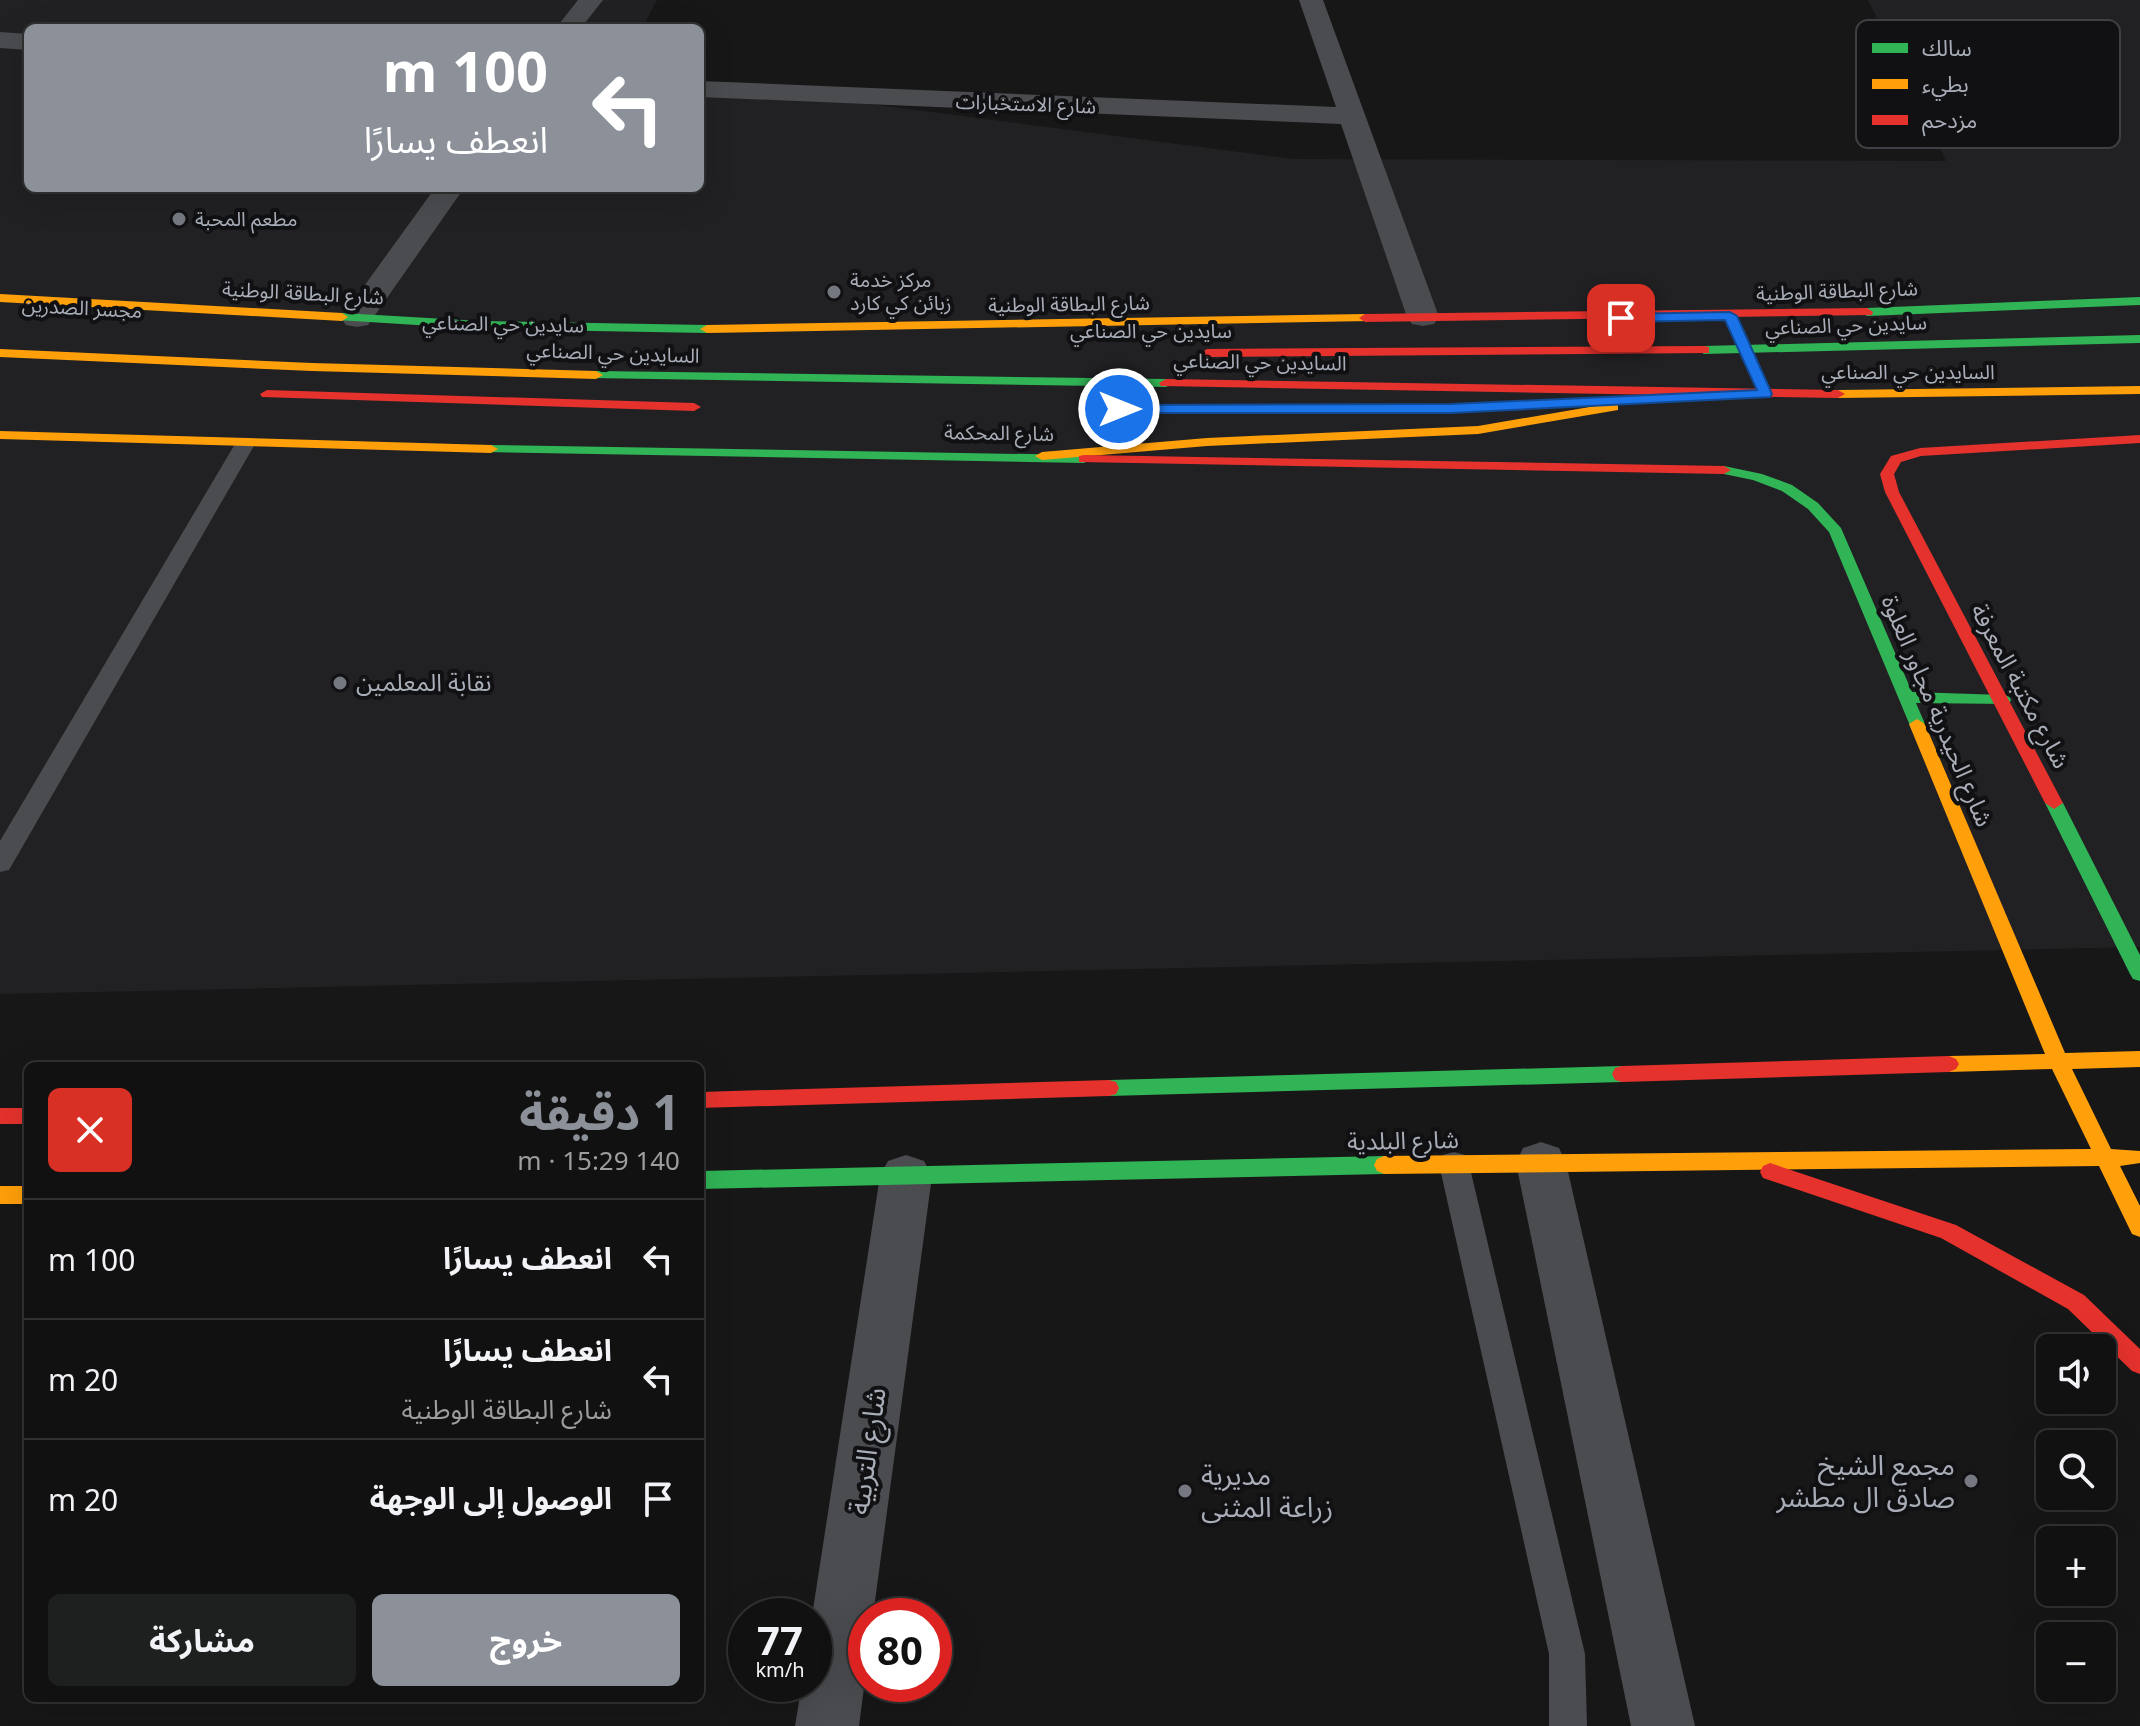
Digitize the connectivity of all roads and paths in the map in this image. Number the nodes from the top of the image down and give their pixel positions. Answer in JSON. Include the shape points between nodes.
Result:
{"nodes":[{"id":1,"x":591,"y":0,"type":"edge"},
{"id":2,"x":1311,"y":0,"type":"edge"},
{"id":3,"x":571,"y":24,"type":"edge"},
{"id":4,"x":0,"y":40,"type":"edge"},
{"id":5,"x":24,"y":42,"type":"edge"},
{"id":6,"x":704,"y":89,"type":"edge"},
{"id":7,"x":1351,"y":116,"type":"junction"},
{"id":8,"x":447,"y":192,"type":"edge"},
{"id":9,"x":0,"y":298,"type":"edge"},
{"id":10,"x":2140,"y":301,"type":"edge"},
{"id":11,"x":1730,"y":316,"type":"junction"},
{"id":12,"x":1423,"y":317,"type":"junction"},
{"id":13,"x":357,"y":318,"type":"junction"},
{"id":14,"x":2140,"y":339,"type":"edge"},
{"id":15,"x":1746,"y":349,"type":"junction"},
{"id":16,"x":0,"y":353,"type":"edge"},
{"id":17,"x":1184,"y":353,"type":"dead end"},
{"id":18,"x":2140,"y":390,"type":"edge"},
{"id":19,"x":249,"y":393,"type":"dead end"},
{"id":20,"x":1728,"y":394,"type":"junction"},
{"id":21,"x":1766,"y":394,"type":"junction"},
{"id":22,"x":1664,"y":399,"type":"junction"},
{"id":23,"x":1493,"y":407,"type":"dead end"},
{"id":24,"x":714,"y":408,"type":"dead end"},
{"id":25,"x":242,"y":434,"type":"junction"},
{"id":26,"x":0,"y":435,"type":"edge"},
{"id":27,"x":2140,"y":439,"type":"edge"},
{"id":28,"x":1042,"y":456,"type":"junction"},
{"id":29,"x":1694,"y":469,"type":"joint"},
{"id":30,"x":1904,"y":697,"type":"junction"},
{"id":31,"x":2003,"y":700,"type":"junction"},
{"id":32,"x":0,"y":863,"type":"edge"},
{"id":33,"x":2140,"y":974,"type":"edge"},
{"id":34,"x":2140,"y":1059,"type":"edge"},
{"id":35,"x":2058,"y":1061,"type":"junction"},
{"id":36,"x":704,"y":1100,"type":"edge"},
{"id":37,"x":0,"y":1116,"type":"edge"},
{"id":38,"x":24,"y":1116,"type":"edge"},
{"id":39,"x":2107,"y":1157,"type":"junction"},
{"id":40,"x":2140,"y":1157,"type":"edge"},
{"id":41,"x":1737,"y":1161,"type":"junction"},
{"id":42,"x":1541,"y":1163,"type":"junction"},
{"id":43,"x":1454,"y":1164,"type":"junction"},
{"id":44,"x":906,"y":1176,"type":"junction"},
{"id":45,"x":704,"y":1180,"type":"edge"},
{"id":46,"x":0,"y":1195,"type":"edge"},
{"id":47,"x":24,"y":1195,"type":"edge"},
{"id":48,"x":2140,"y":1228,"type":"edge"},
{"id":49,"x":2140,"y":1364,"type":"edge"},
{"id":50,"x":827,"y":1726,"type":"edge"},
{"id":51,"x":1568,"y":1726,"type":"edge"},
{"id":52,"x":1663,"y":1726,"type":"edge"}],
"edges":[{"from":1,"to":3,"type":"street"},
{"from":2,"to":7,"type":"street"},
{"from":4,"to":5,"type":"street"},
{"from":6,"to":7,"type":"street","name":"شارع الاستخبارات"},
{"from":7,"to":12,"type":"street"},
{"from":8,"to":13,"type":"street"},
{"from":9,"to":13,"type":"main road","name":"شارع البطاقة الوطنية"},
{"from":10,"to":11,"type":"main road","name":"شارع البطاقة الوطنية"},
{"from":11,"to":12,"type":"main road","name":"شارع البطاقة الوطنية"},
{"from":11,"to":15,"type":"main road"},
{"from":12,"to":13,"type":"main road","name":"شارع البطاقة الوطنية","via":[[780,330]]},
{"from":14,"to":15,"type":"main road","name":"سايدين حي الصناعي"},
{"from":15,"to":17,"type":"main road","name":"سايدين حي الصناعي"},
{"from":15,"to":21,"type":"main road"},
{"from":16,"to":20,"type":"main road","name":"السايدين حي الصناعي","via":[[710,378]]},
{"from":18,"to":21,"type":"main road","name":"السايدين حي الصناعي"},
{"from":19,"to":24,"type":"main road"},
{"from":20,"to":21,"type":"main road","name":"السايدين حي الصناعي"},
{"from":20,"to":22,"type":"main road"},
{"from":22,"to":23,"type":"main road"},
{"from":22,"to":28,"type":"main road","via":[[1478,430],[1207,442]]},
{"from":25,"to":26,"type":"main road","name":"شارع المحكمة"},
{"from":25,"to":28,"type":"main road","name":"شارع المحكمة","via":[[496,449]]},
{"from":25,"to":32,"type":"lane"},
{"from":27,"to":31,"type":"main road","name":"شارع مكتبة المعرفة","via":[[1937,451],[1896,459],[1887,474],[1887,483]]},
{"from":28,"to":29,"type":"main road","name":"شارع المحكمة"},
{"from":29,"to":30,"type":"main road","name":"شارع الحيدرية مجاور العلوة","via":[[1762,476],[1816,504],[1836,531]]},
{"from":30,"to":31,"type":"main road"},
{"from":30,"to":35,"type":"main road","name":"شارع الحيدرية مجاور العلوة"},
{"from":31,"to":33,"type":"main road","name":"شارع مكتبة المعرفة"},
{"from":34,"to":35,"type":"main road"},
{"from":35,"to":36,"type":"main road"},
{"from":35,"to":39,"type":"main road","name":"شارع الحيدرية مجاور العلوة"},
{"from":37,"to":38,"type":"main road"},
{"from":39,"to":40,"type":"main road","name":"شارع البلدية"},
{"from":39,"to":41,"type":"main road","name":"شارع البلدية"},
{"from":39,"to":48,"type":"main road"},
{"from":41,"to":42,"type":"main road","name":"شارع البلدية"},
{"from":41,"to":49,"type":"main road","via":[[1948,1231],[2076,1302]]},
{"from":42,"to":43,"type":"main road","name":"شارع البلدية"},
{"from":42,"to":52,"type":"street"},
{"from":43,"to":44,"type":"main road","name":"شارع البلدية"},
{"from":43,"to":51,"type":"lane","via":[[1567,1654]]},
{"from":44,"to":45,"type":"main road","name":"شارع البلدية"},
{"from":44,"to":50,"type":"street","name":"شارع التربية"},
{"from":46,"to":47,"type":"main road"}]}
